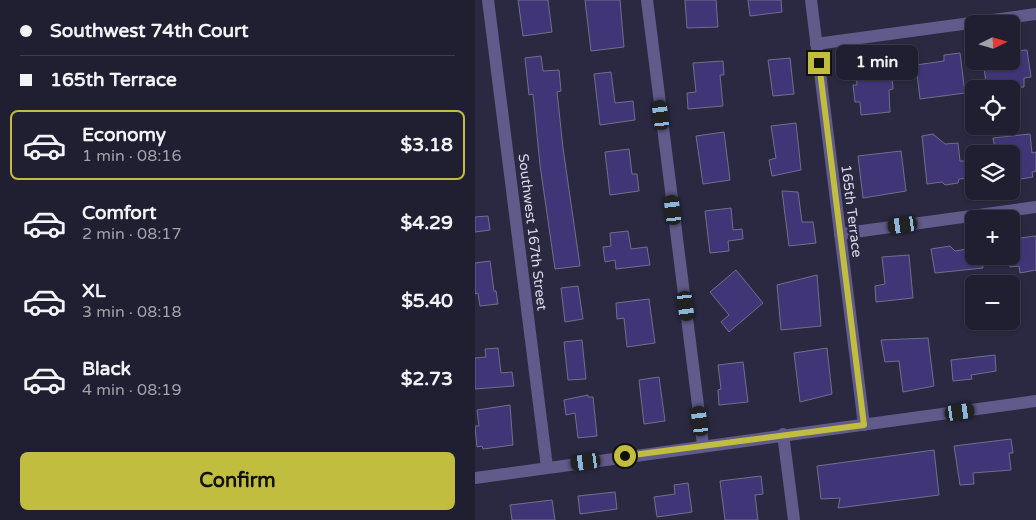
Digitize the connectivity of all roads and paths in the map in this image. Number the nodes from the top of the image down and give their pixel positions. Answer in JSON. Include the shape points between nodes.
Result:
{"nodes":[{"id":1,"x":488,"y":0,"type":"edge"},
{"id":2,"x":647,"y":0,"type":"edge"},
{"id":3,"x":811,"y":0,"type":"edge"},
{"id":4,"x":1036,"y":14,"type":"edge"},
{"id":5,"x":816,"y":44,"type":"junction"},
{"id":6,"x":1036,"y":206,"type":"edge"},
{"id":7,"x":840,"y":234,"type":"junction"},
{"id":8,"x":1036,"y":401,"type":"edge"},
{"id":9,"x":864,"y":425,"type":"junction"},
{"id":10,"x":783,"y":434,"type":"junction"},
{"id":11,"x":703,"y":445,"type":"junction"},
{"id":12,"x":547,"y":467,"type":"junction"},
{"id":13,"x":475,"y":478,"type":"edge"},
{"id":14,"x":794,"y":520,"type":"edge"}],
"edges":[{"from":1,"to":12,"type":"street","name":"Southwest 167th Street"},
{"from":2,"to":11,"type":"street"},
{"from":3,"to":5,"type":"street","name":"165th Terrace"},
{"from":4,"to":5,"type":"street"},
{"from":5,"to":7,"type":"street","name":"165th Terrace"},
{"from":6,"to":7,"type":"street"},
{"from":7,"to":9,"type":"street","name":"165th Terrace"},
{"from":8,"to":9,"type":"street"},
{"from":9,"to":10,"type":"street"},
{"from":10,"to":11,"type":"street"},
{"from":10,"to":14,"type":"street"},
{"from":11,"to":12,"type":"street"},
{"from":12,"to":13,"type":"street"}]}
